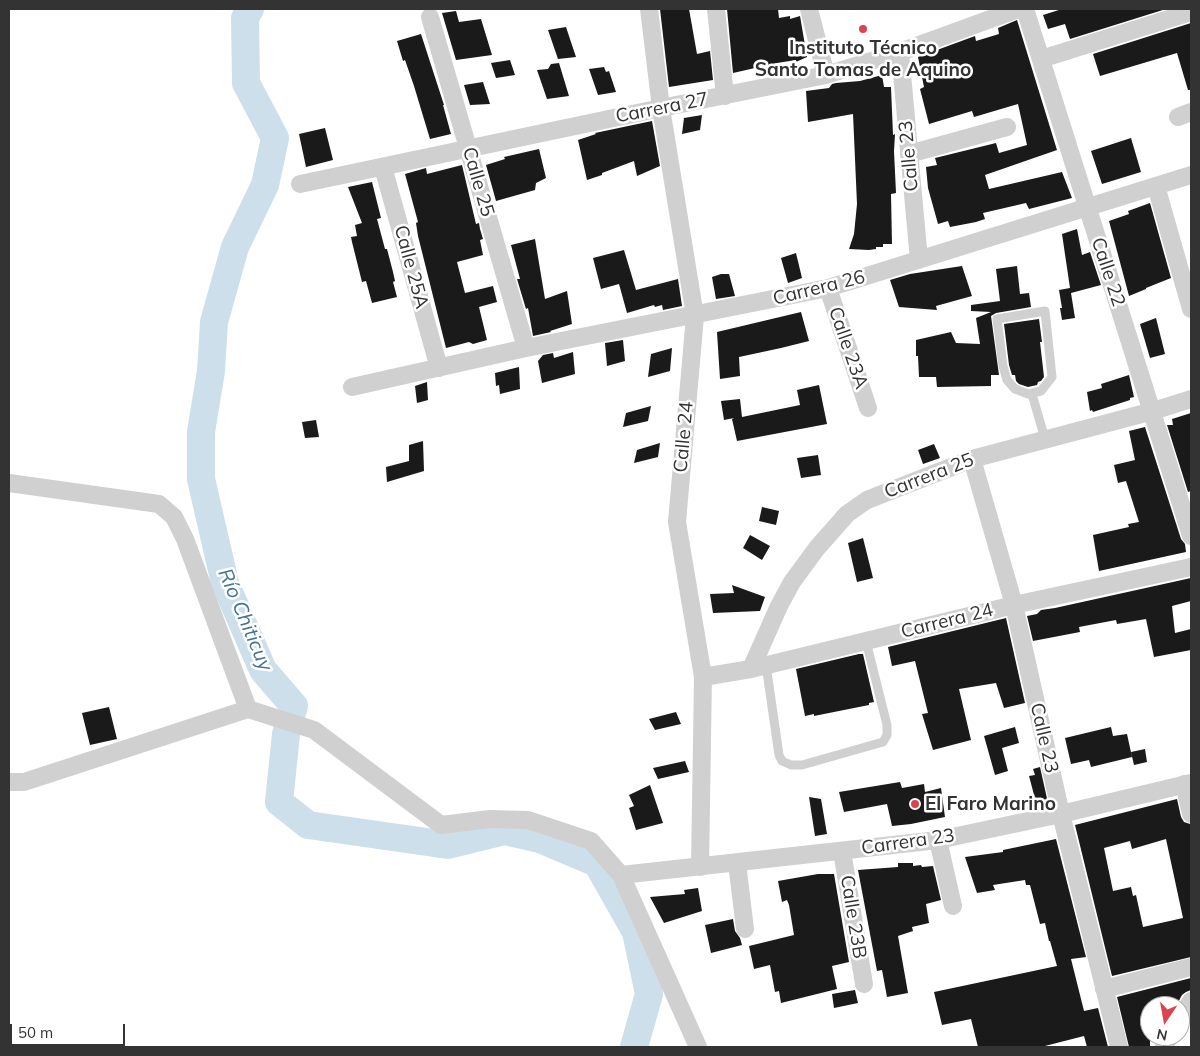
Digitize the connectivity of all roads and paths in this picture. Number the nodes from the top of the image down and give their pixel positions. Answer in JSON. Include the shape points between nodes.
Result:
{"nodes":[{"id":1,"x":649,"y":9,"type":"edge"},
{"id":2,"x":716,"y":9,"type":"edge"},
{"id":3,"x":809,"y":9,"type":"edge"},
{"id":4,"x":1018,"y":9,"type":"edge"},
{"id":5,"x":1025,"y":9,"type":"edge"},
{"id":6,"x":1191,"y":12,"type":"edge"},
{"id":7,"x":430,"y":17,"type":"dead end"},
{"id":8,"x":900,"y":52,"type":"junction"},
{"id":9,"x":1041,"y":59,"type":"junction"},
{"id":10,"x":826,"y":75,"type":"junction"},
{"id":11,"x":725,"y":96,"type":"junction"},
{"id":12,"x":661,"y":108,"type":"junction"},
{"id":13,"x":1007,"y":127,"type":"dead end"},
{"id":14,"x":469,"y":149,"type":"junction"},
{"id":15,"x":909,"y":154,"type":"junction"},
{"id":16,"x":383,"y":167,"type":"junction"},
{"id":17,"x":1191,"y":175,"type":"edge"},
{"id":18,"x":300,"y":184,"type":"dead end"},
{"id":19,"x":1156,"y":186,"type":"junction"},
{"id":20,"x":1088,"y":208,"type":"junction"},
{"id":21,"x":919,"y":260,"type":"junction"},
{"id":22,"x":828,"y":288,"type":"junction"},
{"id":23,"x":1191,"y":309,"type":"edge"},
{"id":24,"x":695,"y":316,"type":"junction"},
{"id":25,"x":526,"y":348,"type":"junction"},
{"id":26,"x":439,"y":368,"type":"junction"},
{"id":27,"x":352,"y":388,"type":"dead end"},
{"id":28,"x":1032,"y":394,"type":"junction"},
{"id":29,"x":1191,"y":400,"type":"edge"},
{"id":30,"x":868,"y":408,"type":"dead end"},
{"id":31,"x":1153,"y":411,"type":"junction"},
{"id":32,"x":1045,"y":439,"type":"junction"},
{"id":33,"x":972,"y":458,"type":"junction"},
{"id":34,"x":9,"y":484,"type":"edge"},
{"id":35,"x":1191,"y":536,"type":"edge"},
{"id":36,"x":1191,"y":567,"type":"edge"},
{"id":37,"x":1014,"y":605,"type":"junction"},
{"id":38,"x":866,"y":641,"type":"junction"},
{"id":39,"x":759,"y":667,"type":"junction"},
{"id":40,"x":703,"y":677,"type":"junction"},
{"id":41,"x":248,"y":709,"type":"junction"},
{"id":42,"x":9,"y":782,"type":"edge"},
{"id":43,"x":1188,"y":784,"type":"edge"},
{"id":44,"x":1061,"y":814,"type":"junction"},
{"id":45,"x":1191,"y":814,"type":"edge"},
{"id":46,"x":938,"y":840,"type":"junction"},
{"id":47,"x":842,"y":851,"type":"junction"},
{"id":48,"x":737,"y":863,"type":"junction"},
{"id":49,"x":700,"y":867,"type":"junction"},
{"id":50,"x":621,"y":876,"type":"junction"},
{"id":51,"x":953,"y":906,"type":"dead end"},
{"id":52,"x":745,"y":929,"type":"dead end"},
{"id":53,"x":1191,"y":967,"type":"edge"},
{"id":54,"x":864,"y":984,"type":"dead end"},
{"id":55,"x":1104,"y":989,"type":"junction"},
{"id":56,"x":698,"y":1047,"type":"edge"},
{"id":57,"x":1119,"y":1047,"type":"edge"}],
"edges":[{"from":1,"to":12,"type":"street","name":"Calle 24"},
{"from":2,"to":11,"type":"street"},
{"from":3,"to":10,"type":"street"},
{"from":4,"to":8,"type":"street","name":"Carrera 27"},
{"from":5,"to":9,"type":"street","name":"Calle 22"},
{"from":6,"to":9,"type":"street"},
{"from":7,"to":14,"type":"street","name":"Calle 25"},
{"from":8,"to":10,"type":"street","name":"Carrera 27"},
{"from":8,"to":15,"type":"street","name":"Calle 23"},
{"from":9,"to":20,"type":"street","name":"Calle 22"},
{"from":10,"to":11,"type":"street","name":"Carrera 27"},
{"from":11,"to":12,"type":"street","name":"Carrera 27"},
{"from":12,"to":14,"type":"street","name":"Carrera 27"},
{"from":12,"to":24,"type":"street","name":"Calle 24"},
{"from":13,"to":15,"type":"street"},
{"from":14,"to":16,"type":"street","name":"Carrera 27"},
{"from":14,"to":25,"type":"street","name":"Calle 25"},
{"from":15,"to":21,"type":"street","name":"Calle 23"},
{"from":16,"to":18,"type":"street","name":"Carrera 27"},
{"from":16,"to":26,"type":"street","name":"Calle 25A"},
{"from":17,"to":19,"type":"street","name":"Carrera 26"},
{"from":19,"to":20,"type":"street","name":"Carrera 26"},
{"from":19,"to":23,"type":"street"},
{"from":20,"to":21,"type":"street","name":"Carrera 26"},
{"from":20,"to":31,"type":"street","name":"Calle 22"},
{"from":21,"to":22,"type":"street","name":"Carrera 26"},
{"from":22,"to":24,"type":"street","name":"Carrera 26"},
{"from":22,"to":30,"type":"street","name":"Calle 23A"},
{"from":24,"to":25,"type":"street","name":"Carrera 26"},
{"from":24,"to":40,"type":"street","name":"Calle 24","via":[[677,522]]},
{"from":25,"to":26,"type":"street","name":"Carrera 26"},
{"from":26,"to":27,"type":"street","name":"Carrera 26"},
{"from":28,"to":28,"type":"lane","via":[[1017,390],[1007,380],[997,319],[1045,311],[1052,377],[1041,391]]},
{"from":28,"to":32,"type":"lane"},
{"from":29,"to":31,"type":"street","name":"Carrera 25"},
{"from":31,"to":32,"type":"street","name":"Carrera 25"},
{"from":31,"to":35,"type":"street","name":"Calle 22"},
{"from":32,"to":33,"type":"street","name":"Carrera 25"},
{"from":33,"to":37,"type":"street","name":"Calle 23"},
{"from":33,"to":39,"type":"street","name":"Carrera 25","via":[[867,500],[847,514],[792,582],[779,606]]},
{"from":34,"to":41,"type":"street","via":[[159,504],[174,517]]},
{"from":36,"to":37,"type":"street","name":"Carrera 24"},
{"from":37,"to":38,"type":"street","name":"Carrera 24"},
{"from":37,"to":44,"type":"street","name":"Calle 23"},
{"from":38,"to":39,"type":"street","name":"Carrera 24"},
{"from":38,"to":39,"type":"lane","via":[[888,725],[887,735],[883,742],[802,765],[782,761],[779,755]]},
{"from":39,"to":40,"type":"street","name":"Carrera 24"},
{"from":40,"to":49,"type":"street","name":"Calle 24"},
{"from":41,"to":42,"type":"street","via":[[24,782]]},
{"from":41,"to":50,"type":"street","via":[[314,730],[441,826],[490,819],[528,820],[591,841]]},
{"from":43,"to":44,"type":"street","name":"Carrera 23"},
{"from":43,"to":45,"type":"street"},
{"from":44,"to":46,"type":"street","name":"Carrera 23"},
{"from":44,"to":55,"type":"street","name":"Calle 23"},
{"from":46,"to":47,"type":"street","name":"Carrera 23"},
{"from":46,"to":51,"type":"street"},
{"from":47,"to":48,"type":"street","name":"Carrera 23"},
{"from":47,"to":54,"type":"street","name":"Calle 23B"},
{"from":48,"to":49,"type":"street","name":"Carrera 23"},
{"from":48,"to":52,"type":"street"},
{"from":49,"to":50,"type":"street","name":"Carrera 23"},
{"from":50,"to":56,"type":"street"},
{"from":53,"to":55,"type":"street"},
{"from":55,"to":57,"type":"street","name":"Calle 23"}]}
